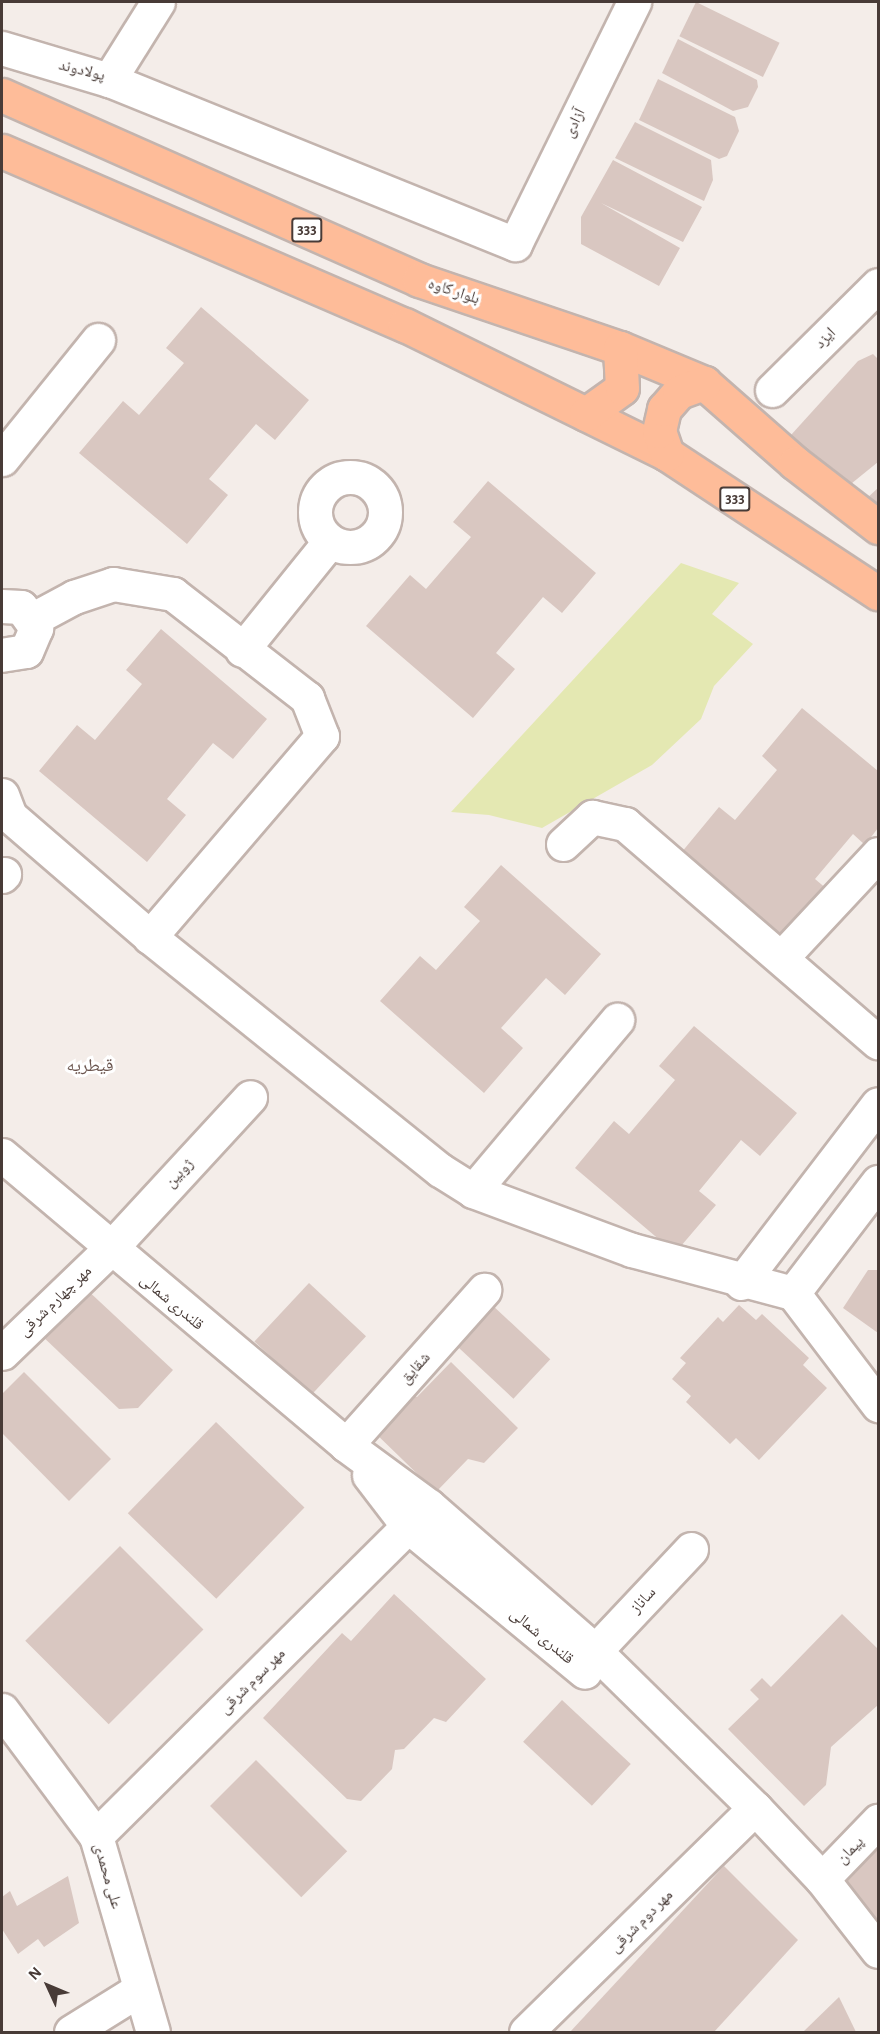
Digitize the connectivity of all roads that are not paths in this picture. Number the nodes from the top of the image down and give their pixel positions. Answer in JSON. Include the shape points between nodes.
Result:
{"nodes":[{"id":1,"x":158,"y":2,"type":"edge"},
{"id":2,"x":634,"y":2,"type":"edge"},
{"id":3,"x":2,"y":48,"type":"edge"},
{"id":4,"x":109,"y":80,"type":"junction"},
{"id":5,"x":2,"y":95,"type":"edge"},
{"id":6,"x":2,"y":151,"type":"edge"},
{"id":7,"x":879,"y":285,"type":"edge"},
{"id":8,"x":98,"y":340,"type":"dead end"},
{"id":9,"x":620,"y":348,"type":"junction"},
{"id":10,"x":704,"y":383,"type":"junction"},
{"id":11,"x":772,"y":390,"type":"dead end"},
{"id":12,"x":586,"y":414,"type":"junction"},
{"id":13,"x":667,"y":454,"type":"junction"},
{"id":14,"x":2,"y":459,"type":"edge"},
{"id":15,"x":879,"y":527,"type":"edge"},
{"id":16,"x":330,"y":541,"type":"dead end"},
{"id":17,"x":879,"y":593,"type":"edge"},
{"id":18,"x":12,"y":606,"type":"edge"},
{"id":19,"x":242,"y":650,"type":"junction"},
{"id":20,"x":2,"y":656,"type":"edge"},
{"id":21,"x":2,"y":795,"type":"edge"},
{"id":22,"x":563,"y":844,"type":"dead end"},
{"id":23,"x":879,"y":855,"type":"edge"},
{"id":24,"x":150,"y":937,"type":"junction"},
{"id":25,"x":782,"y":957,"type":"junction"},
{"id":26,"x":617,"y":1020,"type":"dead end"},
{"id":27,"x":879,"y":1042,"type":"edge"},
{"id":28,"x":250,"y":1097,"type":"dead end"},
{"id":29,"x":879,"y":1104,"type":"edge"},
{"id":30,"x":2,"y":1155,"type":"edge"},
{"id":31,"x":879,"y":1182,"type":"edge"},
{"id":32,"x":473,"y":1191,"type":"junction"},
{"id":33,"x":109,"y":1250,"type":"junction"},
{"id":34,"x":741,"y":1283,"type":"junction"},
{"id":35,"x":484,"y":1290,"type":"dead end"},
{"id":36,"x":793,"y":1293,"type":"junction"},
{"id":37,"x":2,"y":1353,"type":"edge"},
{"id":38,"x":879,"y":1405,"type":"edge"},
{"id":39,"x":346,"y":1445,"type":"junction"},
{"id":40,"x":408,"y":1526,"type":"junction"},
{"id":41,"x":692,"y":1549,"type":"dead end"},
{"id":42,"x":595,"y":1651,"type":"junction"},
{"id":43,"x":2,"y":1710,"type":"edge"},
{"id":44,"x":755,"y":1808,"type":"junction"},
{"id":45,"x":879,"y":1821,"type":"edge"},
{"id":46,"x":96,"y":1836,"type":"junction"},
{"id":47,"x":822,"y":1880,"type":"junction"},
{"id":48,"x":879,"y":1951,"type":"edge"},
{"id":49,"x":140,"y":1989,"type":"junction"},
{"id":50,"x":71,"y":2032,"type":"edge"},
{"id":51,"x":153,"y":2032,"type":"edge"},
{"id":52,"x":526,"y":2032,"type":"edge"}],
"edges":[{"from":1,"to":4,"type":"street","name":"پولادوند"},
{"from":2,"to":4,"type":"street","name":"آزادی","via":[[515,244]]},
{"from":3,"to":4,"type":"street","name":"پولادوند"},
{"from":5,"to":9,"type":"main road","name":"بلوار کاوه","number":"333","via":[[419,280]]},
{"from":6,"to":12,"type":"main road","number":"333","via":[[405,325]]},
{"from":7,"to":11,"type":"street","name":"ایزد"},
{"from":8,"to":14,"type":"street"},
{"from":9,"to":10,"type":"main road","name":"بلوار کاوه","number":"333"},
{"from":9,"to":12,"type":"main road","via":[[622,388]]},
{"from":10,"to":13,"type":"main road","via":[[679,392],[664,409],[660,431]]},
{"from":10,"to":15,"type":"main road","name":"بلوار کاوه","number":"333","via":[[795,463]]},
{"from":12,"to":13,"type":"main road","number":"333"},
{"from":13,"to":17,"type":"main road","number":"333"},
{"from":16,"to":19,"type":"street"},
{"from":18,"to":19,"type":"street","via":[[74,597],[113,584],[173,594]]},
{"from":18,"to":20,"type":"street","via":[[35,636],[26,651]]},
{"from":19,"to":24,"type":"street","via":[[307,698],[322,736]]},
{"from":21,"to":24,"type":"street","via":[[10,816]]},
{"from":22,"to":25,"type":"street","via":[[592,817],[625,824]]},
{"from":23,"to":25,"type":"street"},
{"from":24,"to":32,"type":"street","via":[[440,1170]]},
{"from":25,"to":27,"type":"street"},
{"from":26,"to":32,"type":"street"},
{"from":28,"to":33,"type":"street","name":"ژوبین"},
{"from":29,"to":34,"type":"street"},
{"from":30,"to":33,"type":"street","name":"قلندری شمالی"},
{"from":31,"to":36,"type":"street"},
{"from":32,"to":34,"type":"street","via":[[632,1250]]},
{"from":33,"to":37,"type":"street","name":"مهر چهارم شرقی"},
{"from":33,"to":39,"type":"street","name":"قلندری شمالی"},
{"from":34,"to":36,"type":"street"},
{"from":35,"to":39,"type":"street","name":"شقایق"},
{"from":36,"to":38,"type":"street"},
{"from":39,"to":40,"type":"street","name":"قلندری شمالی"},
{"from":39,"to":42,"type":"street","name":"قلندری شمالی","via":[[429,1506]]},
{"from":40,"to":44,"type":"street","name":"قلندری شمالی"},
{"from":40,"to":46,"type":"street","name":"مهر سوم شرقی"},
{"from":41,"to":42,"type":"street","name":"ساناز"},
{"from":42,"to":44,"type":"street","name":"قلندری شمالی"},
{"from":43,"to":46,"type":"street","name":"علی محمدی"},
{"from":44,"to":47,"type":"street","name":"قلندری شمالی"},
{"from":44,"to":52,"type":"street","name":"مهر دوم شرقی"},
{"from":45,"to":47,"type":"street","name":"پیمان"},
{"from":46,"to":49,"type":"street","name":"علی محمدی"},
{"from":47,"to":48,"type":"street","name":"قلندری شمالی"},
{"from":49,"to":50,"type":"street"},
{"from":49,"to":51,"type":"street","name":"علی محمدی"}]}
